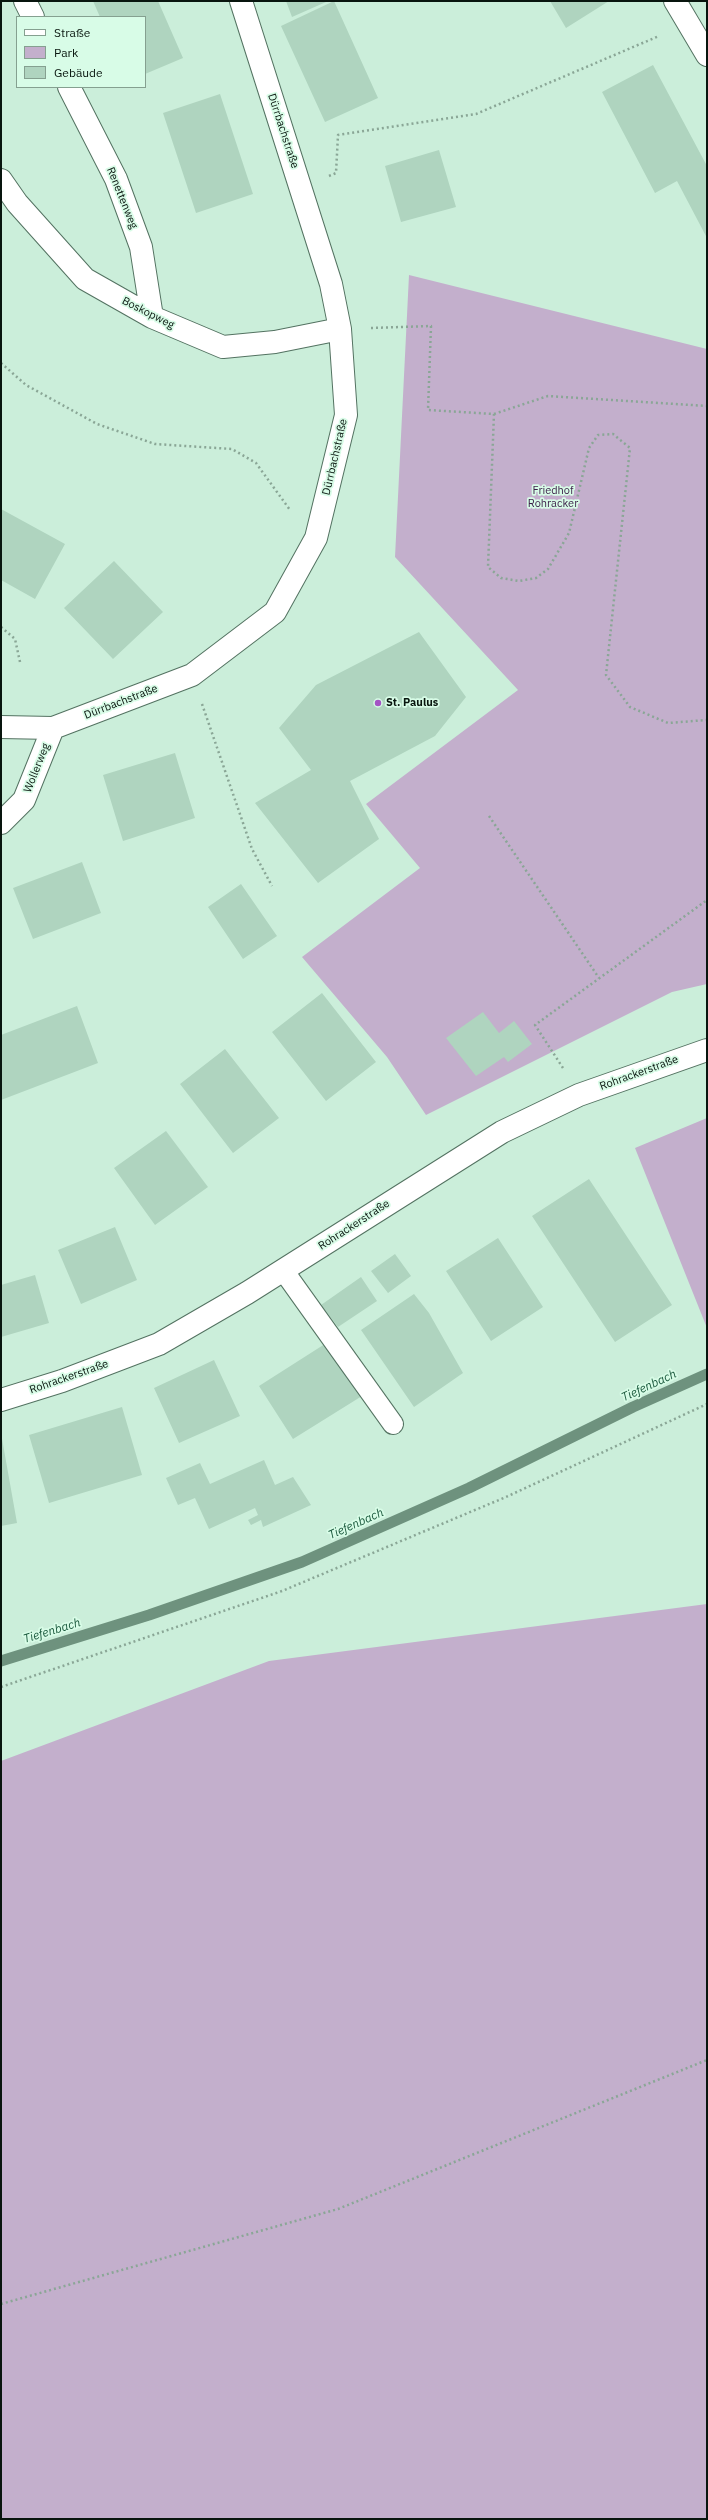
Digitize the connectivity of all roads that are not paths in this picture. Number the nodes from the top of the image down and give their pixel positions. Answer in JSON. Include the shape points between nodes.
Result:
{"nodes":[{"id":1,"x":25,"y":1,"type":"edge"},
{"id":2,"x":242,"y":1,"type":"edge"},
{"id":3,"x":675,"y":1,"type":"edge"},
{"id":4,"x":33,"y":16,"type":"edge"},
{"id":5,"x":707,"y":55,"type":"edge"},
{"id":6,"x":70,"y":88,"type":"edge"},
{"id":7,"x":1,"y":180,"type":"edge"},
{"id":8,"x":152,"y":317,"type":"junction"},
{"id":9,"x":340,"y":329,"type":"junction"},
{"id":10,"x":1,"y":727,"type":"edge"},
{"id":11,"x":53,"y":728,"type":"junction"},
{"id":12,"x":1,"y":823,"type":"edge"},
{"id":13,"x":707,"y":1050,"type":"edge"},
{"id":14,"x":284,"y":1270,"type":"junction"},
{"id":15,"x":1,"y":1400,"type":"edge"},
{"id":16,"x":393,"y":1424,"type":"dead end"}],
"edges":[{"from":1,"to":4,"type":"street"},
{"from":2,"to":9,"type":"street","name":"Dürrbachstraße","via":[[331,284]]},
{"from":3,"to":5,"type":"street"},
{"from":6,"to":8,"type":"street","name":"Renettenweg","via":[[116,179],[141,247]]},
{"from":7,"to":8,"type":"street","name":"Boskopweg","via":[[17,203],[85,279]]},
{"from":8,"to":9,"type":"street","name":"Boskopweg","via":[[223,347],[275,342]]},
{"from":9,"to":11,"type":"street","name":"Dürrbachstraße","via":[[346,415],[316,538],[275,612],[192,675]]},
{"from":10,"to":11,"type":"street","name":"Dürrbachstraße"},
{"from":11,"to":12,"type":"street","name":"Wollerweg","via":[[24,800]]},
{"from":13,"to":14,"type":"street","name":"Rohrackerstraße","via":[[580,1095],[502,1132]]},
{"from":14,"to":15,"type":"street","name":"Rohrackerstraße","via":[[159,1344],[62,1381]]},
{"from":14,"to":16,"type":"lane"}]}
